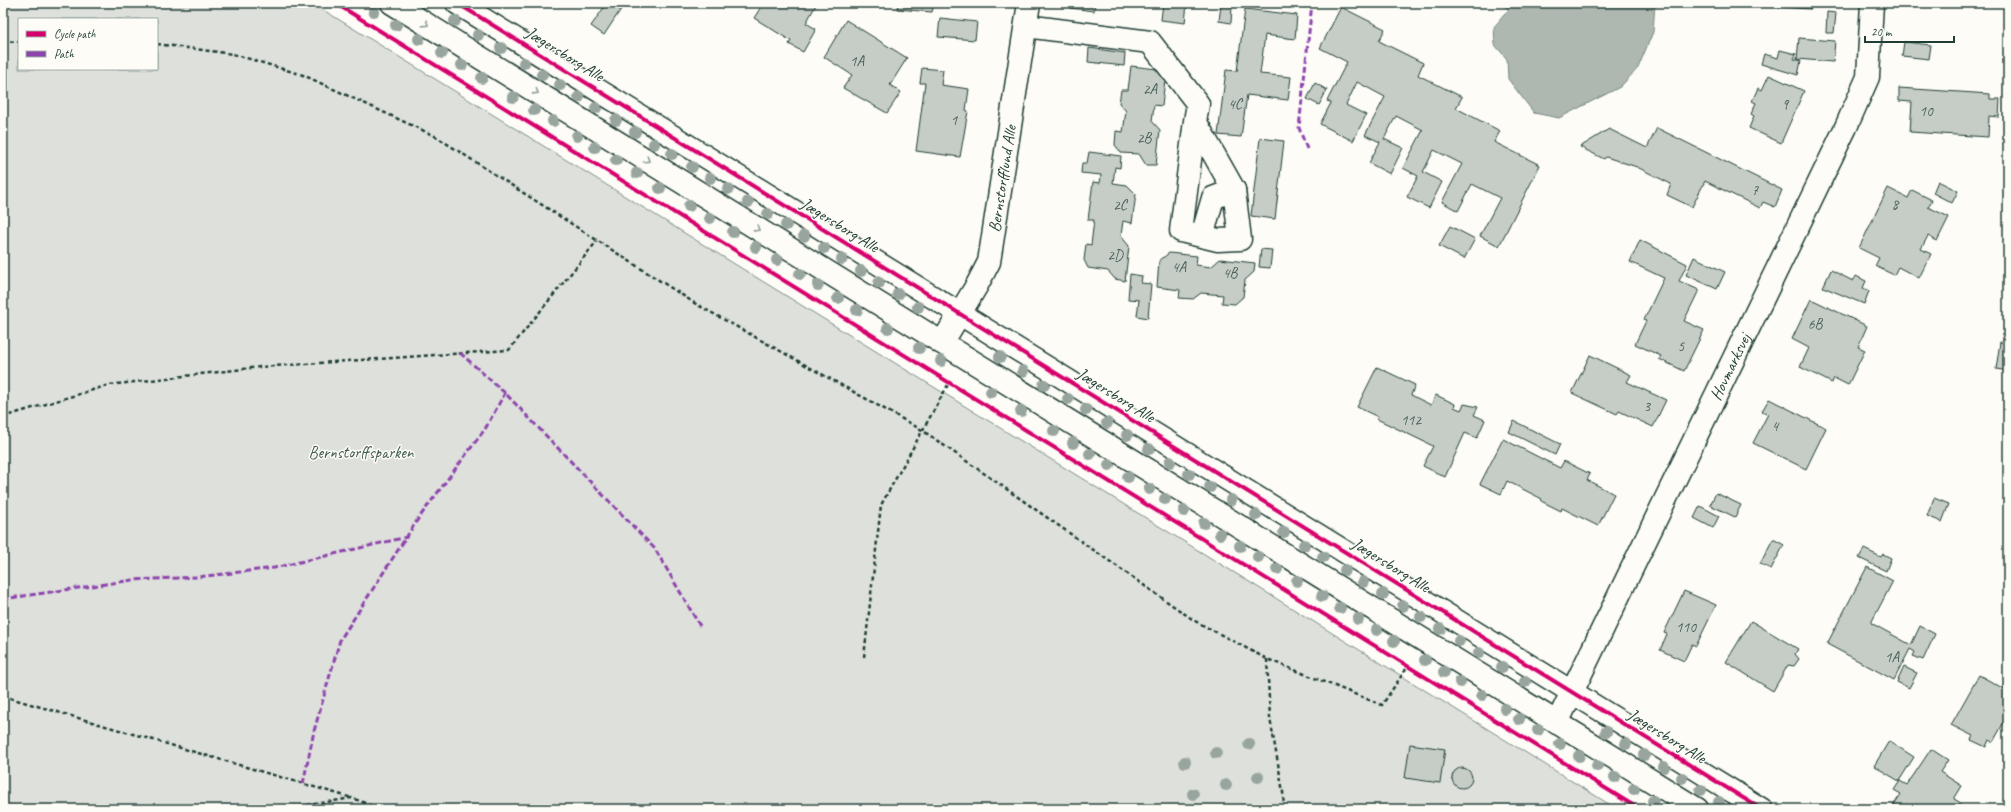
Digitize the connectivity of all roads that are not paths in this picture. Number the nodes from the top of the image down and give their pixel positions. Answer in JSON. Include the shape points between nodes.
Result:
{"nodes":[{"id":1,"x":392,"y":3,"type":"edge"},
{"id":2,"x":457,"y":3,"type":"edge"},
{"id":3,"x":1029,"y":3,"type":"edge"},
{"id":4,"x":1872,"y":3,"type":"edge"},
{"id":5,"x":1026,"y":26,"type":"junction"},
{"id":6,"x":1195,"y":121,"type":"junction"},
{"id":7,"x":1234,"y":190,"type":"junction"},
{"id":8,"x":1202,"y":236,"type":"junction"},
{"id":9,"x":960,"y":314,"type":"junction"},
{"id":10,"x":942,"y":343,"type":"junction"},
{"id":11,"x":1572,"y":692,"type":"junction"},
{"id":12,"x":1557,"y":723,"type":"junction"},
{"id":13,"x":1697,"y":809,"type":"edge"},
{"id":14,"x":1761,"y":809,"type":"edge"}],
"edges":[{"from":1,"to":10,"type":"street","one_way":true},
{"from":2,"to":9,"type":"street","name":"Jægersborg Alle"},
{"from":3,"to":5,"type":"street","name":"Bernstorfflund Alle"},
{"from":4,"to":11,"type":"street","name":"Hovmarksvej","via":[[1868,76],[1846,127]]},
{"from":5,"to":6,"type":"street","via":[[1150,42],[1198,104]]},
{"from":5,"to":9,"type":"street","name":"Bernstorfflund Alle","via":[[989,262]]},
{"from":6,"to":7,"type":"street"},
{"from":6,"to":8,"type":"street","via":[[1182,231]]},
{"from":7,"to":8,"type":"street","via":[[1213,198]]},
{"from":7,"to":8,"type":"street","via":[[1240,239],[1218,240]]},
{"from":9,"to":10,"type":"street","name":"Bernstorfflund Alle"},
{"from":9,"to":11,"type":"street","name":"Jægersborg Alle"},
{"from":10,"to":12,"type":"street"},
{"from":11,"to":12,"type":"street","name":"Hovmarksvej"},
{"from":11,"to":14,"type":"street","name":"Jægersborg Alle"},
{"from":12,"to":13,"type":"street"}]}
